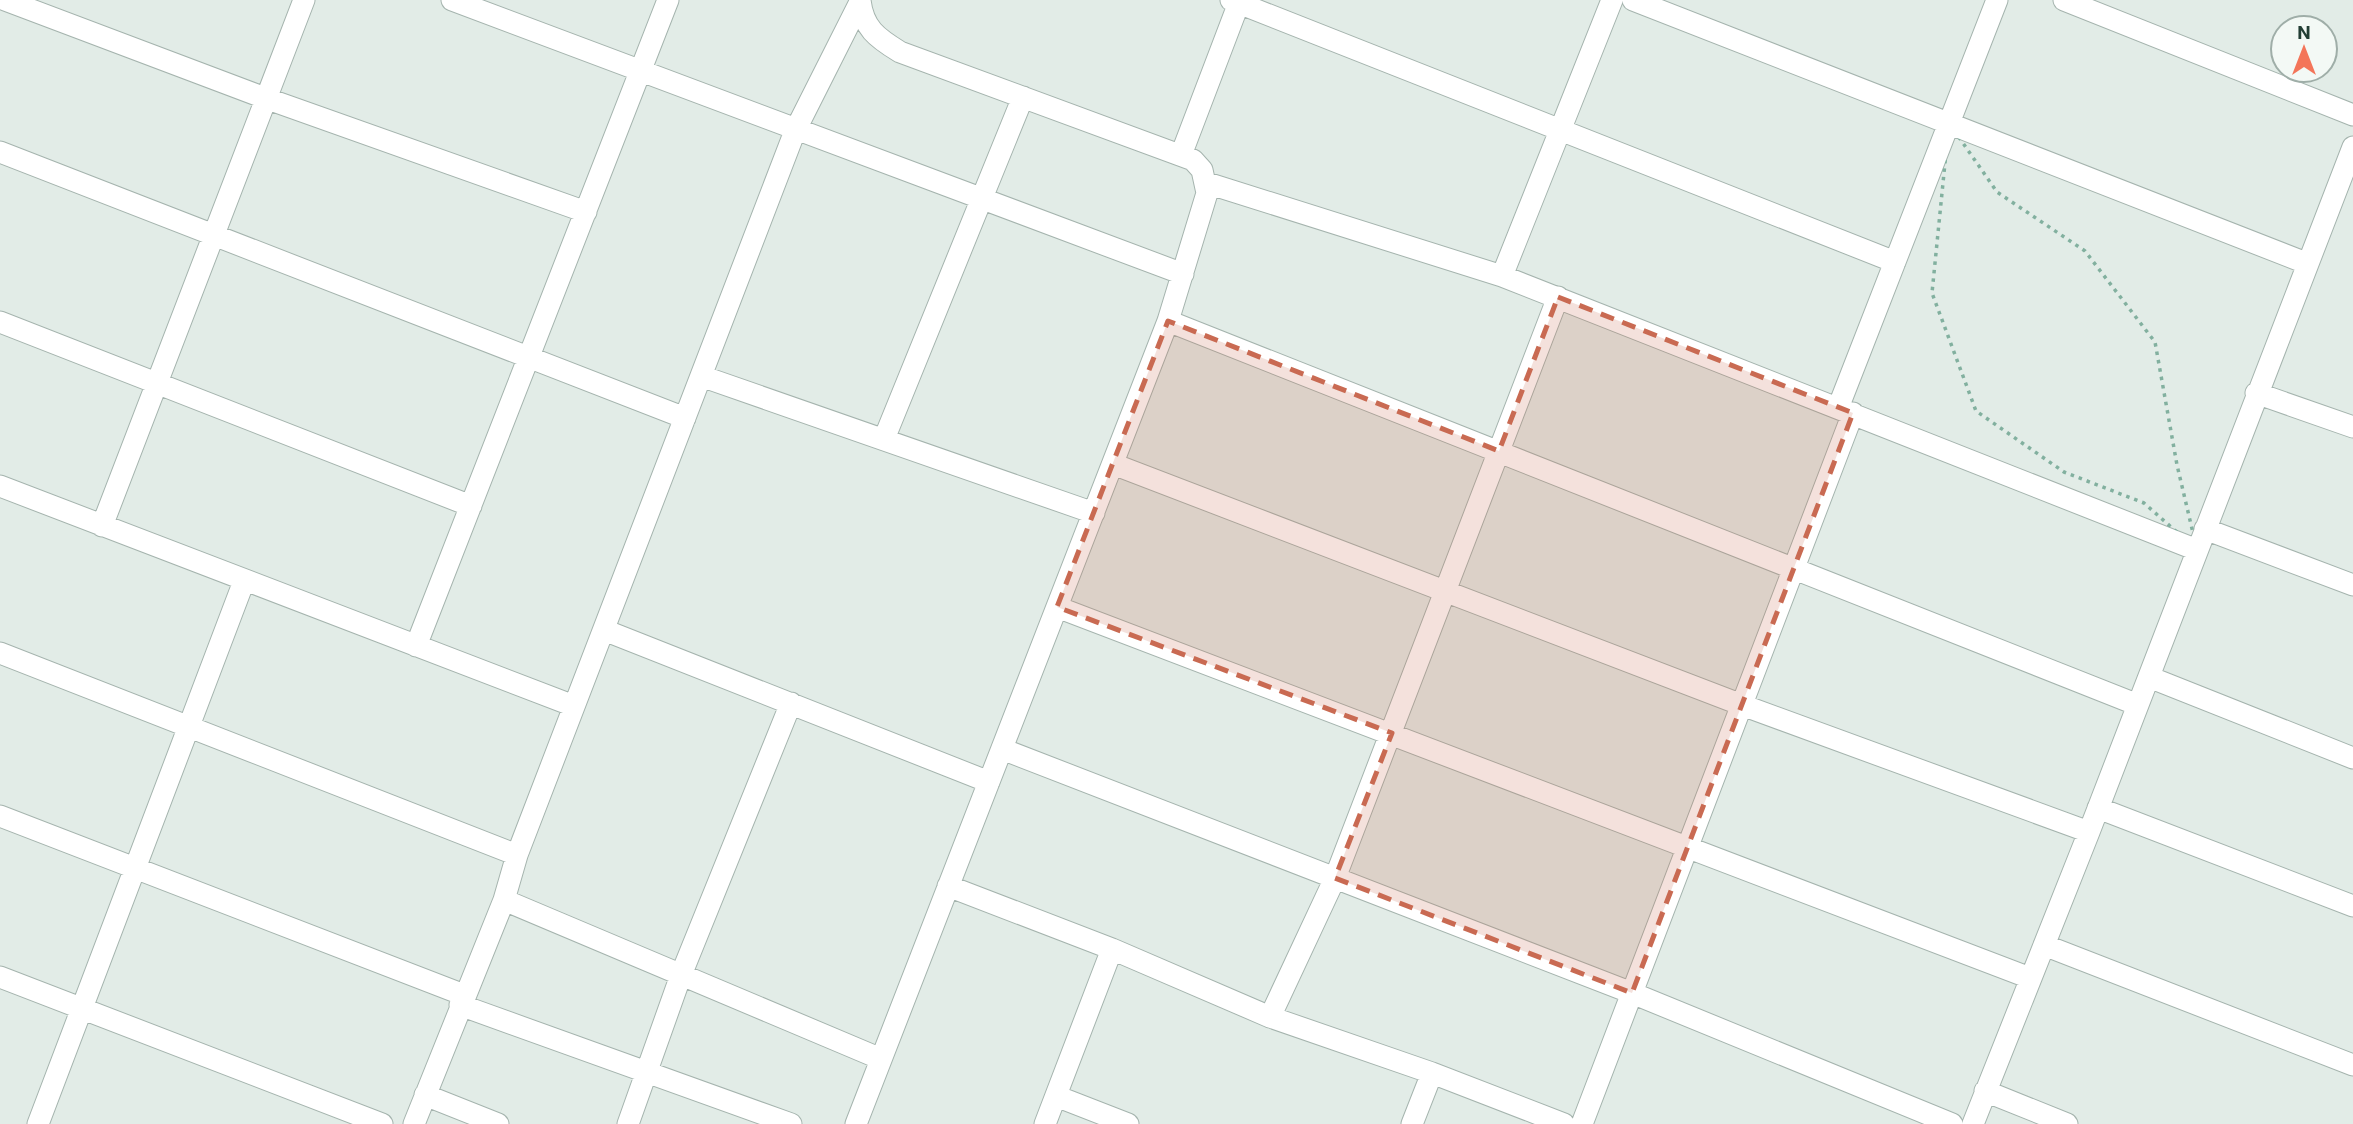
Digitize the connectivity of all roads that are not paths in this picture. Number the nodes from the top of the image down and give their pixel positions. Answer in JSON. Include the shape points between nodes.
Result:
{"nodes":[{"id":1,"x":5,"y":0,"type":"edge"},
{"id":2,"x":304,"y":0,"type":"edge"},
{"id":3,"x":452,"y":0,"type":"edge"},
{"id":4,"x":668,"y":0,"type":"edge"},
{"id":5,"x":1612,"y":0,"type":"edge"},
{"id":6,"x":1633,"y":0,"type":"edge"},
{"id":7,"x":1997,"y":0,"type":"edge"},
{"id":8,"x":2064,"y":0,"type":"edge"},
{"id":9,"x":860,"y":1,"type":"edge"},
{"id":10,"x":1237,"y":1,"type":"edge"},
{"id":11,"x":640,"y":72,"type":"junction"},
{"id":12,"x":1023,"y":97,"type":"junction"},
{"id":13,"x":265,"y":98,"type":"junction"},
{"id":14,"x":2353,"y":115,"type":"edge"},
{"id":15,"x":1949,"y":123,"type":"junction"},
{"id":16,"x":1560,"y":130,"type":"junction"},
{"id":17,"x":795,"y":131,"type":"junction"},
{"id":18,"x":2353,"y":147,"type":"edge"},
{"id":19,"x":0,"y":152,"type":"edge"},
{"id":20,"x":1181,"y":155,"type":"junction"},
{"id":21,"x":1208,"y":183,"type":"junction"},
{"id":22,"x":983,"y":198,"type":"junction"},
{"id":23,"x":586,"y":212,"type":"junction"},
{"id":24,"x":214,"y":235,"type":"junction"},
{"id":25,"x":1895,"y":262,"type":"junction"},
{"id":26,"x":2306,"y":264,"type":"junction"},
{"id":27,"x":1183,"y":274,"type":"junction"},
{"id":28,"x":1502,"y":276,"type":"junction"},
{"id":29,"x":1558,"y":297,"type":"junction"},
{"id":30,"x":1168,"y":321,"type":"junction"},
{"id":31,"x":0,"y":322,"type":"edge"},
{"id":32,"x":529,"y":358,"type":"junction"},
{"id":33,"x":701,"y":376,"type":"junction"},
{"id":34,"x":156,"y":383,"type":"junction"},
{"id":35,"x":2256,"y":393,"type":"junction"},
{"id":36,"x":1846,"y":410,"type":"junction"},
{"id":37,"x":685,"y":418,"type":"junction"},
{"id":38,"x":2353,"y":427,"type":"edge"},
{"id":39,"x":884,"y":439,"type":"junction"},
{"id":40,"x":1499,"y":451,"type":"junction"},
{"id":41,"x":1113,"y":464,"type":"junction"},
{"id":42,"x":0,"y":486,"type":"edge"},
{"id":43,"x":471,"y":506,"type":"junction"},
{"id":44,"x":1094,"y":513,"type":"junction"},
{"id":45,"x":102,"y":526,"type":"junction"},
{"id":46,"x":2205,"y":529,"type":"junction"},
{"id":47,"x":2197,"y":551,"type":"junction"},
{"id":48,"x":1794,"y":568,"type":"junction"},
{"id":49,"x":244,"y":581,"type":"junction"},
{"id":50,"x":2353,"y":585,"type":"edge"},
{"id":51,"x":1446,"y":591,"type":"junction"},
{"id":52,"x":1057,"y":607,"type":"junction"},
{"id":53,"x":604,"y":629,"type":"junction"},
{"id":54,"x":416,"y":646,"type":"junction"},
{"id":55,"x":0,"y":653,"type":"edge"},
{"id":56,"x":2149,"y":677,"type":"junction"},
{"id":57,"x":791,"y":704,"type":"junction"},
{"id":58,"x":1742,"y":705,"type":"junction"},
{"id":59,"x":2138,"y":705,"type":"junction"},
{"id":60,"x":574,"y":706,"type":"junction"},
{"id":61,"x":189,"y":727,"type":"junction"},
{"id":62,"x":1392,"y":733,"type":"junction"},
{"id":63,"x":1002,"y":749,"type":"junction"},
{"id":64,"x":2353,"y":758,"type":"edge"},
{"id":65,"x":989,"y":782,"type":"junction"},
{"id":66,"x":2098,"y":808,"type":"junction"},
{"id":67,"x":0,"y":816,"type":"edge"},
{"id":68,"x":2089,"y":832,"type":"junction"},
{"id":69,"x":1688,"y":845,"type":"junction"},
{"id":70,"x":517,"y":855,"type":"junction"},
{"id":71,"x":135,"y":868,"type":"junction"},
{"id":72,"x":1335,"y":878,"type":"junction"},
{"id":73,"x":948,"y":886,"type":"junction"},
{"id":74,"x":504,"y":900,"type":"junction"},
{"id":75,"x":2353,"y":906,"type":"edge"},
{"id":76,"x":2044,"y":945,"type":"junction"},
{"id":77,"x":1112,"y":949,"type":"junction"},
{"id":78,"x":681,"y":975,"type":"junction"},
{"id":79,"x":0,"y":977,"type":"edge"},
{"id":80,"x":2030,"y":978,"type":"junction"},
{"id":81,"x":1632,"y":993,"type":"junction"},
{"id":82,"x":462,"y":1000,"type":"junction"},
{"id":83,"x":82,"y":1009,"type":"junction"},
{"id":84,"x":1270,"y":1017,"type":"junction"},
{"id":85,"x":881,"y":1059,"type":"junction"},
{"id":86,"x":2353,"y":1065,"type":"edge"},
{"id":87,"x":646,"y":1072,"type":"junction"},
{"id":88,"x":1433,"y":1073,"type":"junction"},
{"id":89,"x":1985,"y":1091,"type":"junction"},
{"id":90,"x":425,"y":1095,"type":"junction"},
{"id":91,"x":1056,"y":1096,"type":"junction"},
{"id":92,"x":38,"y":1124,"type":"edge"},
{"id":93,"x":382,"y":1124,"type":"edge"},
{"id":94,"x":414,"y":1124,"type":"edge"},
{"id":95,"x":498,"y":1124,"type":"edge"},
{"id":96,"x":628,"y":1124,"type":"edge"},
{"id":97,"x":790,"y":1124,"type":"edge"},
{"id":98,"x":856,"y":1124,"type":"edge"},
{"id":99,"x":1045,"y":1124,"type":"edge"},
{"id":100,"x":1128,"y":1124,"type":"edge"},
{"id":101,"x":1412,"y":1124,"type":"edge"},
{"id":102,"x":1564,"y":1124,"type":"edge"},
{"id":103,"x":1582,"y":1124,"type":"edge"},
{"id":104,"x":1952,"y":1124,"type":"edge"},
{"id":105,"x":1973,"y":1124,"type":"edge"},
{"id":106,"x":2067,"y":1124,"type":"edge"}],
"edges":[{"from":1,"to":13,"type":"street"},
{"from":2,"to":13,"type":"street"},
{"from":3,"to":11,"type":"street"},
{"from":4,"to":11,"type":"street"},
{"from":5,"to":16,"type":"street"},
{"from":6,"to":15,"type":"street"},
{"from":7,"to":15,"type":"street"},
{"from":8,"to":14,"type":"street"},
{"from":9,"to":12,"type":"street","via":[[864,23],[877,38],[900,52]]},
{"from":9,"to":17,"type":"street"},
{"from":10,"to":16,"type":"street"},
{"from":10,"to":20,"type":"street"},
{"from":11,"to":17,"type":"street"},
{"from":11,"to":23,"type":"street"},
{"from":12,"to":20,"type":"street"},
{"from":12,"to":22,"type":"street"},
{"from":13,"to":23,"type":"street"},
{"from":13,"to":24,"type":"street"},
{"from":15,"to":25,"type":"street"},
{"from":15,"to":26,"type":"street"},
{"from":16,"to":25,"type":"street"},
{"from":16,"to":28,"type":"street"},
{"from":17,"to":22,"type":"street"},
{"from":17,"to":33,"type":"street"},
{"from":18,"to":26,"type":"street"},
{"from":19,"to":24,"type":"street"},
{"from":20,"to":21,"type":"street","via":[[1193,160]]},
{"from":21,"to":27,"type":"street"},
{"from":21,"to":28,"type":"street"},
{"from":22,"to":27,"type":"street"},
{"from":22,"to":39,"type":"street"},
{"from":23,"to":32,"type":"street"},
{"from":24,"to":32,"type":"street"},
{"from":24,"to":34,"type":"street"},
{"from":25,"to":36,"type":"street"},
{"from":26,"to":35,"type":"street"},
{"from":27,"to":30,"type":"street"},
{"from":28,"to":29,"type":"street"},
{"from":29,"to":36,"type":"street"},
{"from":29,"to":40,"type":"street"},
{"from":30,"to":40,"type":"street"},
{"from":30,"to":41,"type":"street"},
{"from":31,"to":34,"type":"street"},
{"from":32,"to":37,"type":"street"},
{"from":32,"to":43,"type":"street"},
{"from":33,"to":37,"type":"street"},
{"from":33,"to":39,"type":"street"},
{"from":34,"to":43,"type":"street"},
{"from":34,"to":45,"type":"street"},
{"from":35,"to":38,"type":"street"},
{"from":35,"to":46,"type":"street"},
{"from":36,"to":47,"type":"street"},
{"from":36,"to":48,"type":"street"},
{"from":37,"to":53,"type":"street"},
{"from":39,"to":44,"type":"street"},
{"from":40,"to":48,"type":"street"},
{"from":40,"to":51,"type":"street"},
{"from":41,"to":44,"type":"street"},
{"from":41,"to":51,"type":"street"},
{"from":42,"to":45,"type":"street"},
{"from":43,"to":54,"type":"street"},
{"from":44,"to":52,"type":"street"},
{"from":45,"to":49,"type":"street"},
{"from":46,"to":47,"type":"street"},
{"from":46,"to":50,"type":"street"},
{"from":47,"to":56,"type":"street"},
{"from":48,"to":58,"type":"street"},
{"from":48,"to":59,"type":"street"},
{"from":49,"to":54,"type":"street"},
{"from":49,"to":61,"type":"street"},
{"from":51,"to":58,"type":"street"},
{"from":51,"to":62,"type":"street"},
{"from":52,"to":62,"type":"street"},
{"from":52,"to":63,"type":"street"},
{"from":53,"to":57,"type":"street"},
{"from":53,"to":60,"type":"street"},
{"from":54,"to":60,"type":"street"},
{"from":55,"to":61,"type":"street"},
{"from":56,"to":59,"type":"street"},
{"from":56,"to":64,"type":"street"},
{"from":57,"to":65,"type":"street"},
{"from":57,"to":78,"type":"street"},
{"from":58,"to":68,"type":"street"},
{"from":58,"to":69,"type":"street"},
{"from":59,"to":66,"type":"street"},
{"from":60,"to":70,"type":"street"},
{"from":61,"to":70,"type":"street"},
{"from":61,"to":71,"type":"street"},
{"from":62,"to":69,"type":"street"},
{"from":62,"to":72,"type":"street"},
{"from":63,"to":65,"type":"street"},
{"from":63,"to":72,"type":"street"},
{"from":65,"to":73,"type":"street"},
{"from":66,"to":68,"type":"street"},
{"from":66,"to":75,"type":"street"},
{"from":67,"to":71,"type":"street"},
{"from":68,"to":76,"type":"street"},
{"from":69,"to":80,"type":"street"},
{"from":69,"to":81,"type":"street"},
{"from":70,"to":74,"type":"street"},
{"from":71,"to":82,"type":"street"},
{"from":71,"to":83,"type":"street"},
{"from":72,"to":81,"type":"street"},
{"from":72,"to":84,"type":"street"},
{"from":73,"to":77,"type":"street"},
{"from":73,"to":85,"type":"street"},
{"from":74,"to":78,"type":"street"},
{"from":74,"to":82,"type":"street"},
{"from":76,"to":80,"type":"street"},
{"from":76,"to":86,"type":"street"},
{"from":77,"to":84,"type":"street"},
{"from":77,"to":91,"type":"street"},
{"from":78,"to":85,"type":"street"},
{"from":78,"to":87,"type":"street"},
{"from":79,"to":83,"type":"street"},
{"from":80,"to":89,"type":"street"},
{"from":81,"to":103,"type":"street"},
{"from":81,"to":104,"type":"street"},
{"from":82,"to":87,"type":"street"},
{"from":82,"to":90,"type":"street"},
{"from":83,"to":92,"type":"street"},
{"from":83,"to":93,"type":"street"},
{"from":84,"to":88,"type":"street"},
{"from":85,"to":98,"type":"street"},
{"from":87,"to":96,"type":"street"},
{"from":87,"to":97,"type":"street"},
{"from":88,"to":101,"type":"street"},
{"from":88,"to":102,"type":"street"},
{"from":89,"to":105,"type":"street"},
{"from":89,"to":106,"type":"street"},
{"from":90,"to":94,"type":"street"},
{"from":90,"to":95,"type":"street"},
{"from":91,"to":99,"type":"street"},
{"from":91,"to":100,"type":"street"}]}
